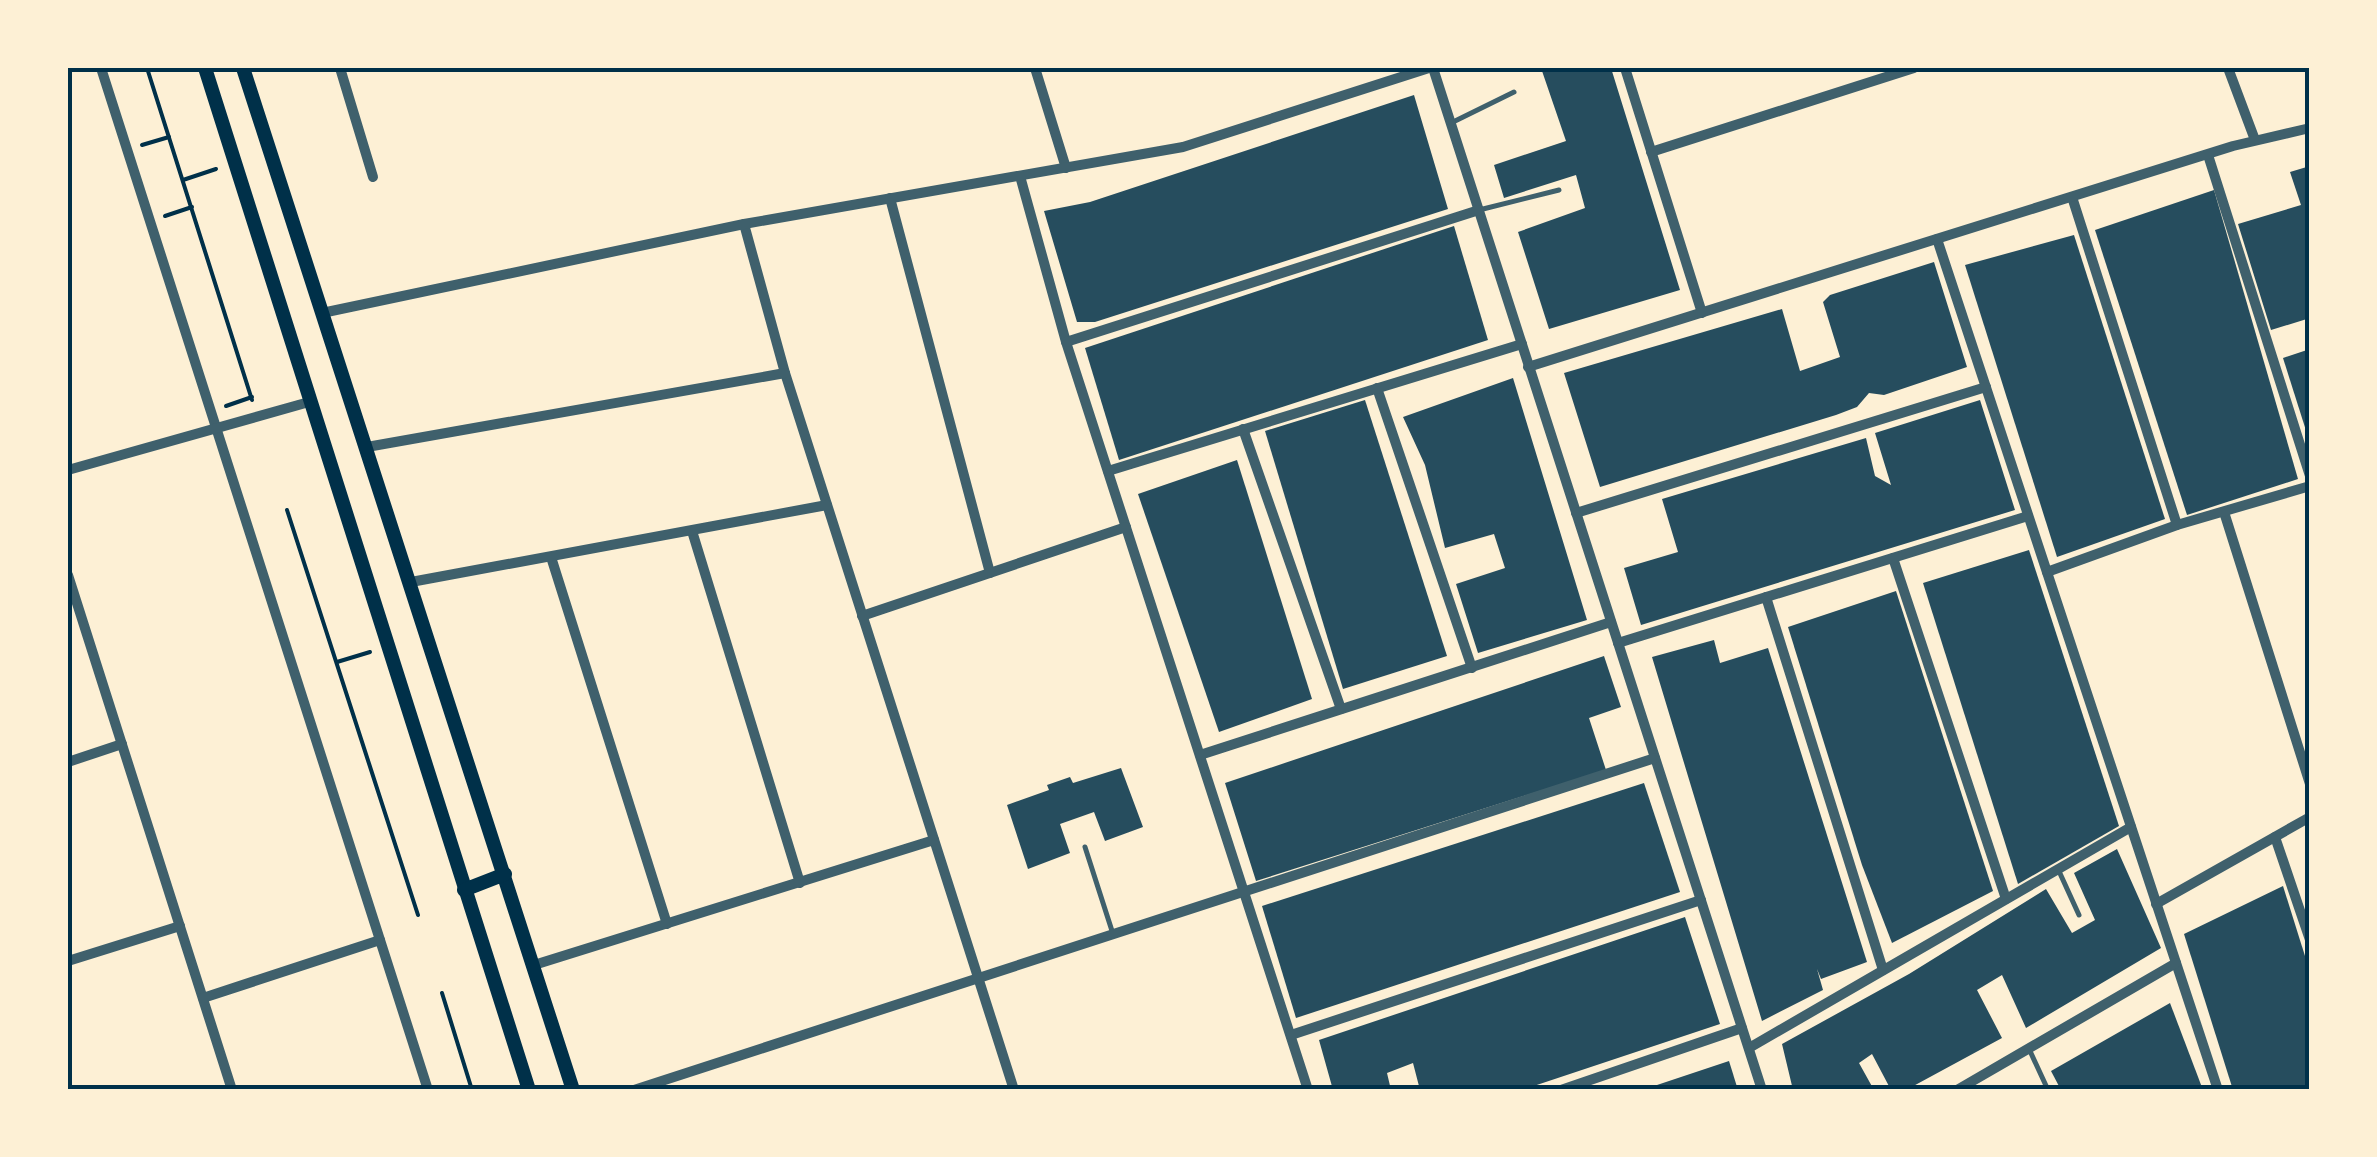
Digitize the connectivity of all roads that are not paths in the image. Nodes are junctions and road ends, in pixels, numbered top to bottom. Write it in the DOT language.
graph roads {
  1 [pos="101,68"];
  2 [pos="205,68"];
  3 [pos="243,68"];
  4 [pos="340,68"];
  5 [pos="1035,68"];
  6 [pos="1431,68"];
  7 [pos="1625,68"];
  8 [pos="1914,68"];
  9 [pos="2228,68"];
  10 [pos="1514,92"];
  11 [pos="1453,122"];
  12 [pos="2310,128"];
  13 [pos="2255,140"];
  14 [pos="1652,152"];
  15 [pos="2208,155"];
  16 [pos="1066,168"];
  17 [pos="1020,176"];
  18 [pos="372,177"];
  19 [pos="1558,190"];
  20 [pos="890,198"];
  21 [pos="2072,198"];
  22 [pos="1478,210"];
  23 [pos="744,224"];
  24 [pos="1937,240"];
  25 [pos="322,313"];
  26 [pos="1702,313"];
  27 [pos="1066,342"];
  28 [pos="1522,344"];
  29 [pos="1528,367"];
  30 [pos="785,373"];
  31 [pos="1986,387"];
  32 [pos="1378,388"];
  33 [pos="308,402"];
  34 [pos="216,428"];
  35 [pos="1243,430"];
  36 [pos="367,446"];
  37 [pos="68,470"];
  38 [pos="1108,471"];
  39 [pos="2310,476"];
  40 [pos="2310,486"];
  41 [pos="827,506"];
  42 [pos="2224,512"];
  43 [pos="1576,513"];
  44 [pos="2028,516"];
  45 [pos="2177,525"];
  46 [pos="1126,527"];
  47 [pos="692,530"];
  48 [pos="551,557"];
  49 [pos="1893,558"];
  50 [pos="2047,572"];
  51 [pos="990,573"];
  52 [pos="68,575"];
  53 [pos="411,582"];
  54 [pos="1766,597"];
  55 [pos="862,616"];
  56 [pos="1611,622"];
  57 [pos="1618,643"];
  58 [pos="1472,668"];
  59 [pos="1340,709"];
  60 [pos="122,744"];
  61 [pos="1200,754"];
  62 [pos="1655,758"];
  63 [pos="68,762"];
  64 [pos="2310,784"];
  65 [pos="2310,818"];
  66 [pos="2131,828"];
  67 [pos="2275,837"];
  68 [pos="934,840"];
  69 [pos="1085,847"];
  70 [pos="2058,870"];
  71 [pos="505,874"];
  72 [pos="800,882"];
  73 [pos="464,890"];
  74 [pos="1244,892"];
  75 [pos="1701,900"];
  76 [pos="2006,900"];
  77 [pos="2156,904"];
  78 [pos="2079,916"];
  79 [pos="667,924"];
  80 [pos="180,926"];
  81 [pos="1113,934"];
  82 [pos="380,940"];
  83 [pos="2310,940"];
  84 [pos="68,961"];
  85 [pos="2176,964"];
  86 [pos="534,966"];
  87 [pos="1883,970"];
  88 [pos="978,978"];
  89 [pos="203,998"];
  90 [pos="1742,1028"];
  91 [pos="1290,1035"];
  92 [pos="1749,1048"];
  93 [pos="2029,1048"];
  94 [pos="1601,1076"];
  95 [pos="232,1090"];
  96 [pos="428,1090"];
  97 [pos="529,1090"];
  98 [pos="573,1090"];
  99 [pos="634,1090"];
  100 [pos="1014,1090"];
  101 [pos="1308,1090"];
  102 [pos="1561,1090"];
  103 [pos="1606,1090"];
  104 [pos="1762,1090"];
  105 [pos="1957,1090"];
  106 [pos="2048,1090"];
  107 [pos="2218,1090"];
  1 -- 34 [label="street"];
  2 -- 33 [label="main road"];
  3 -- 25 [label="main road"];
  4 -- 18 [label="street"];
  5 -- 16 [label="street"];
  6 -- 11 [label="street"];
  6 -- 16 [label="street"];
  7 -- 14 [label="street"];
  8 -- 14 [label="street"];
  9 -- 13 [label="street"];
  10 -- 11 [label="lane"];
  11 -- 22 [label="street"];
  12 -- 13 [label="street"];
  13 -- 15 [label="street"];
  14 -- 26 [label="street"];
  15 -- 21 [label="street"];
  15 -- 39 [label="street"];
  16 -- 17 [label="street"];
  17 -- 20 [label="street"];
  17 -- 27 [label="street"];
  19 -- 22 [label="lane"];
  20 -- 23 [label="street"];
  20 -- 51 [label="street"];
  21 -- 24 [label="street"];
  21 -- 45 [label="street"];
  22 -- 27 [label="street"];
  22 -- 28 [label="street"];
  23 -- 25 [label="street"];
  23 -- 30 [label="street"];
  24 -- 26 [label="street"];
  24 -- 31 [label="street"];
  25 -- 36 [label="main road"];
  26 -- 29 [label="street"];
  27 -- 38 [label="street"];
  28 -- 29 [label="street"];
  28 -- 32 [label="street"];
  29 -- 43 [label="street"];
  30 -- 36 [label="street"];
  30 -- 41 [label="street"];
  31 -- 43 [label="street"];
  31 -- 44 [label="street"];
  32 -- 35 [label="street"];
  32 -- 58 [label="street"];
  33 -- 34 [label="street"];
  33 -- 73 [label="main road"];
  34 -- 37 [label="street"];
  34 -- 82 [label="street"];
  35 -- 38 [label="street"];
  35 -- 59 [label="street"];
  36 -- 53 [label="main road"];
  38 -- 46 [label="street"];
  40 -- 42 [label="street"];
  41 -- 47 [label="street"];
  41 -- 55 [label="street"];
  42 -- 45 [label="street"];
  42 -- 64 [label="street"];
  43 -- 56 [label="street"];
  44 -- 49 [label="street"];
  44 -- 50 [label="street"];
  45 -- 50 [label="street"];
  46 -- 51 [label="street"];
  46 -- 61 [label="street"];
  47 -- 48 [label="street"];
  47 -- 72 [label="street"];
  48 -- 53 [label="street"];
  48 -- 79 [label="street"];
  49 -- 54 [label="street"];
  49 -- 76 [label="street"];
  50 -- 66 [label="street"];
  51 -- 55 [label="street"];
  52 -- 60 [label="street"];
  53 -- 71 [label="main road"];
  54 -- 57 [label="street"];
  54 -- 87 [label="street"];
  55 -- 68 [label="street"];
  56 -- 57 [label="street"];
  56 -- 58 [label="street"];
  57 -- 62 [label="street"];
  58 -- 59 [label="street"];
  59 -- 61 [label="street"];
  60 -- 63 [label="street"];
  60 -- 80 [label="street"];
  61 -- 74 [label="street"];
  62 -- 74 [label="street"];
  62 -- 75 [label="street"];
  65 -- 67 [label="street"];
  66 -- 70 [label="street"];
  66 -- 77 [label="street"];
  67 -- 77 [label="street"];
  67 -- 83 [label="street"];
  68 -- 72 [label="street"];
  68 -- 88 [label="street"];
  69 -- 81 [label="lane"];
  70 -- 76 [label="street"];
  70 -- 78 [label="lane"];
  71 -- 73 [label="main road"];
  71 -- 86 [label="main road"];
  72 -- 79 [label="street"];
  73 -- 97 [label="main road"];
  74 -- 81 [label="street"];
  74 -- 91 [label="street"];
  75 -- 90 [label="street"];
  75 -- 91 [label="street"];
  76 -- 87 [label="street"];
  77 -- 85 [label="street"];
  79 -- 86 [label="street"];
  80 -- 84 [label="street"];
  80 -- 89 [label="street"];
  81 -- 88 [label="street"];
  82 -- 89 [label="street"];
  82 -- 96 [label="street"];
  85 -- 93 [label="street"];
  85 -- 107 [label="street"];
  86 -- 98 [label="main road"];
  87 -- 92 [label="street"];
  88 -- 99 [label="street"];
  88 -- 100 [label="street"];
  89 -- 95 [label="street"];
  90 -- 92 [label="street"];
  90 -- 94 [label="street"];
  91 -- 101 [label="street"];
  92 -- 104 [label="street"];
  93 -- 105 [label="street"];
  93 -- 106 [label="lane"];
  94 -- 102 [label="street"];
  94 -- 103 [label="street"];
}
